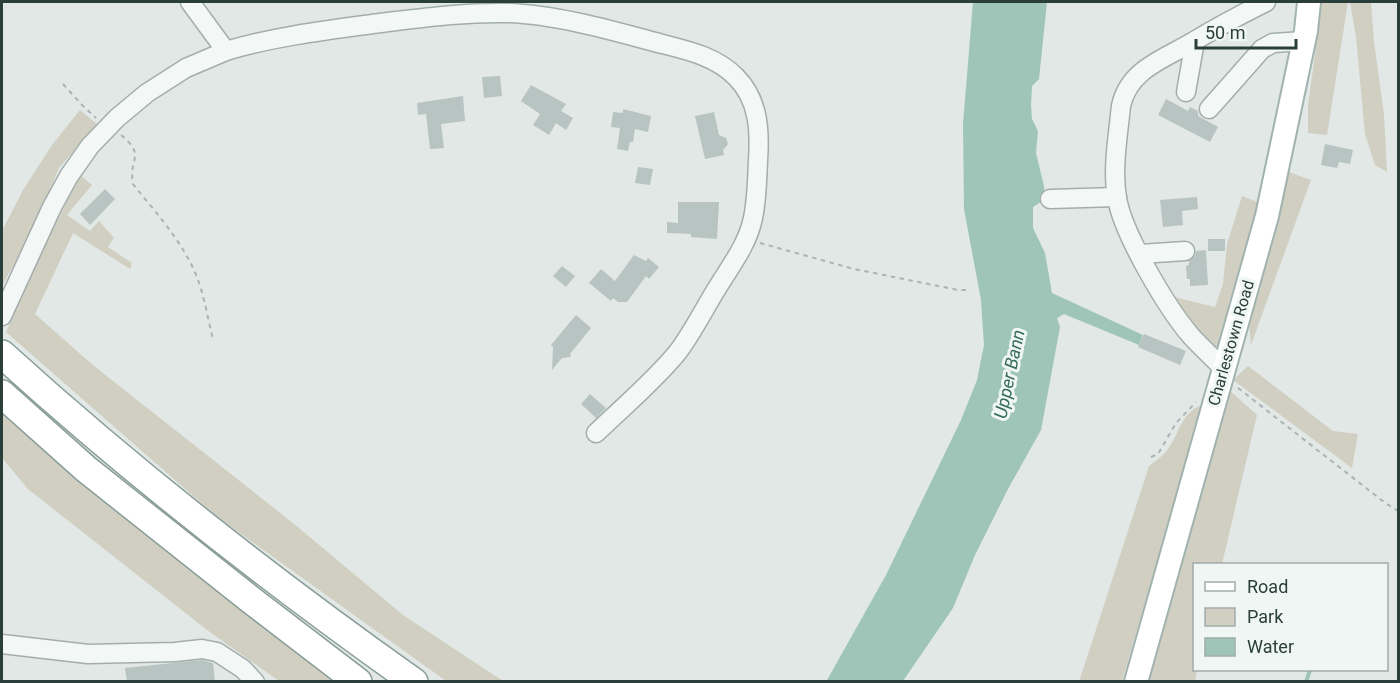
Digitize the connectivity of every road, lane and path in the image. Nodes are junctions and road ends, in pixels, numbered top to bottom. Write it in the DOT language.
graph roads {
  1 [pos="190,2"];
  2 [pos="1266,2"];
  3 [pos="1309,2"];
  4 [pos="1196,40"];
  5 [pos="1304,41"];
  6 [pos="226,51"];
  7 [pos="63,84"];
  8 [pos="1186,92"];
  9 [pos="1209,108"];
  10 [pos="108,127"];
  11 [pos="1117,197"];
  12 [pos="1050,198"];
  13 [pos="746,239"];
  14 [pos="1185,251"];
  15 [pos="1140,254"];
  16 [pos="967,290"];
  17 [pos="3,312"];
  18 [pos="213,339"];
  19 [pos="2,354"];
  20 [pos="1221,378"];
  21 [pos="2,394"];
  22 [pos="596,433"];
  23 [pos="1151,457"];
  24 [pos="1398,511"];
  25 [pos="2,644"];
  26 [pos="255,681"];
  27 [pos="358,681"];
  28 [pos="414,681"];
  29 [pos="1136,681"];
  1 -- 6 [label="street"];
  2 -- 4 [label="street"];
  3 -- 5 [label="main road, Charlestown Road"];
  4 -- 8 [label="street"];
  4 -- 11 [label="street"];
  5 -- 9 [label="street"];
  5 -- 20 [label="main road, Charlestown Road"];
  6 -- 10 [label="street"];
  6 -- 13 [label="street"];
  7 -- 10 [label="path"];
  10 -- 17 [label="street"];
  10 -- 18 [label="path"];
  11 -- 12 [label="street"];
  11 -- 15 [label="street"];
  13 -- 16 [label="path"];
  13 -- 22 [label="street"];
  14 -- 15 [label="street"];
  15 -- 20 [label="street"];
  19 -- 28 [label="highway"];
  20 -- 23 [label="path"];
  20 -- 24 [label="path"];
  20 -- 29 [label="main road, Charlestown Road"];
  21 -- 27 [label="highway"];
  25 -- 26 [label="street"];
}
